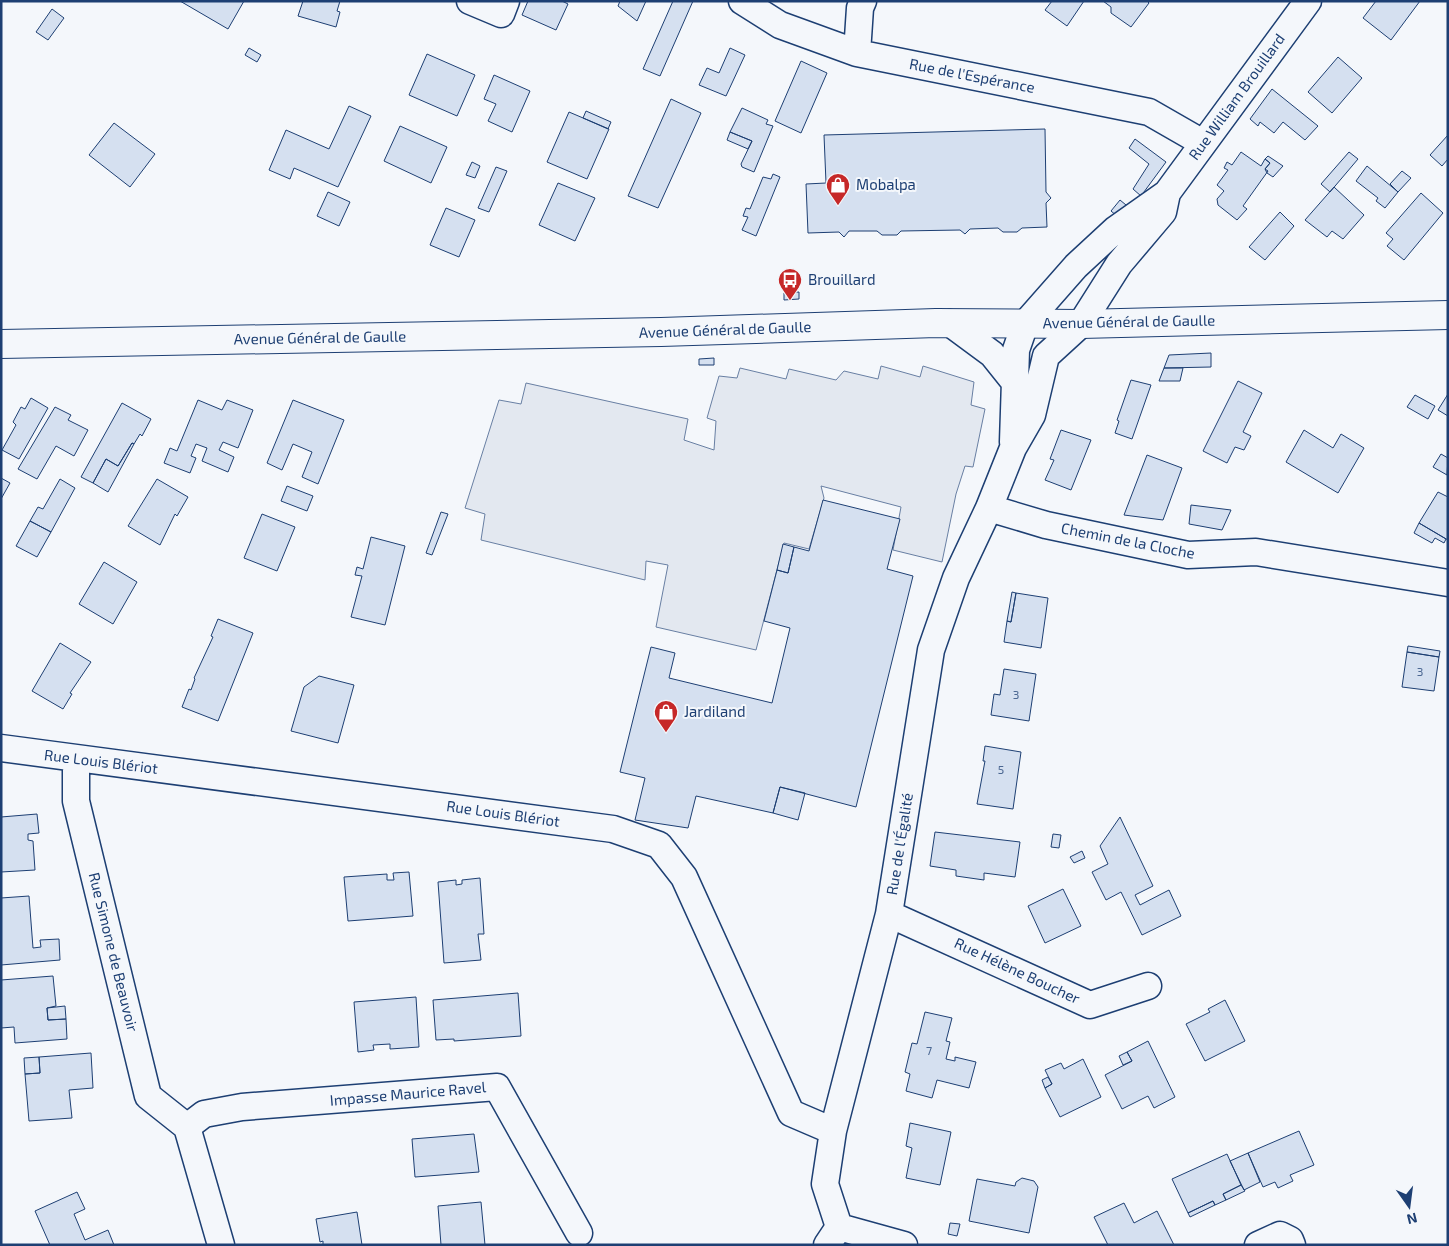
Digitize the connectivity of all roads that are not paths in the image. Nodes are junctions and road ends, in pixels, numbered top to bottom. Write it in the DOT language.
graph roads {
  1 [pos="470,1"];
  2 [pos="506,1"];
  3 [pos="742,1"];
  4 [pos="863,1"];
  5 [pos="1308,1"];
  6 [pos="857,53"];
  7 [pos="1203,143"];
  8 [pos="1167,193"];
  9 [pos="1448,315"];
  10 [pos="950,323"];
  11 [pos="1025,324"];
  12 [pos="1081,324"];
  13 [pos="1,344"];
  14 [pos="1016,384"];
  15 [pos="1013,448"];
  16 [pos="989,508"];
  17 [pos="1448,583"];
  18 [pos="1,748"];
  19 [pos="76,759"];
  20 [pos="889,914"];
  21 [pos="1148,986"];
  22 [pos="187,1127"];
  23 [pos="834,1131"];
  24 [pos="579,1233"];
  25 [pos="833,1236"];
  26 [pos="221,1245"];
  27 [pos="904,1245"];
  28 [pos="1258,1245"];
  29 [pos="1292,1245"];
  1 -- 2 [label="street"];
  3 -- 6 [label="street, Rue de l'Espérance"];
  4 -- 6 [label="street"];
  5 -- 7 [label="street, Rue William Brouillard"];
  6 -- 7 [label="street, Rue de l'Espérance"];
  7 -- 8 [label="street, Rue William Brouillard"];
  8 -- 11 [label="street, Rue William Brouillard"];
  8 -- 12 [label="street, Rue William Brouillard"];
  9 -- 12 [label="main road, Avenue Général de Gaulle"];
  10 -- 11 [label="main road, Avenue Général de Gaulle"];
  10 -- 13 [label="main road, Avenue Général de Gaulle"];
  10 -- 14 [label="street"];
  11 -- 12 [label="main road, Avenue Général de Gaulle"];
  11 -- 14 [label="street, Rue de l'Égalité"];
  12 -- 15 [label="street, Rue de l'Égalité"];
  14 -- 15 [label="street, Rue de l'Égalité"];
  15 -- 16 [label="street, Rue de l'Égalité"];
  16 -- 17 [label="street, Chemin de la Cloche"];
  16 -- 20 [label="street, Rue de l'Égalité"];
  18 -- 19 [label="street, Rue Louis Blériot"];
  19 -- 22 [label="street, Rue Simone de Beauvoir"];
  19 -- 23 [label="street, Rue Louis Blériot"];
  20 -- 21 [label="street, Rue Hélène Boucher"];
  20 -- 23 [label="street, Rue de l'Égalité"];
  22 -- 24 [label="street, Impasse Maurice Ravel"];
  22 -- 26 [label="street"];
  23 -- 25 [label="street, Rue de l'Égalité"];
  25 -- 27 [label="street"];
  28 -- 29 [label="street"];
}
